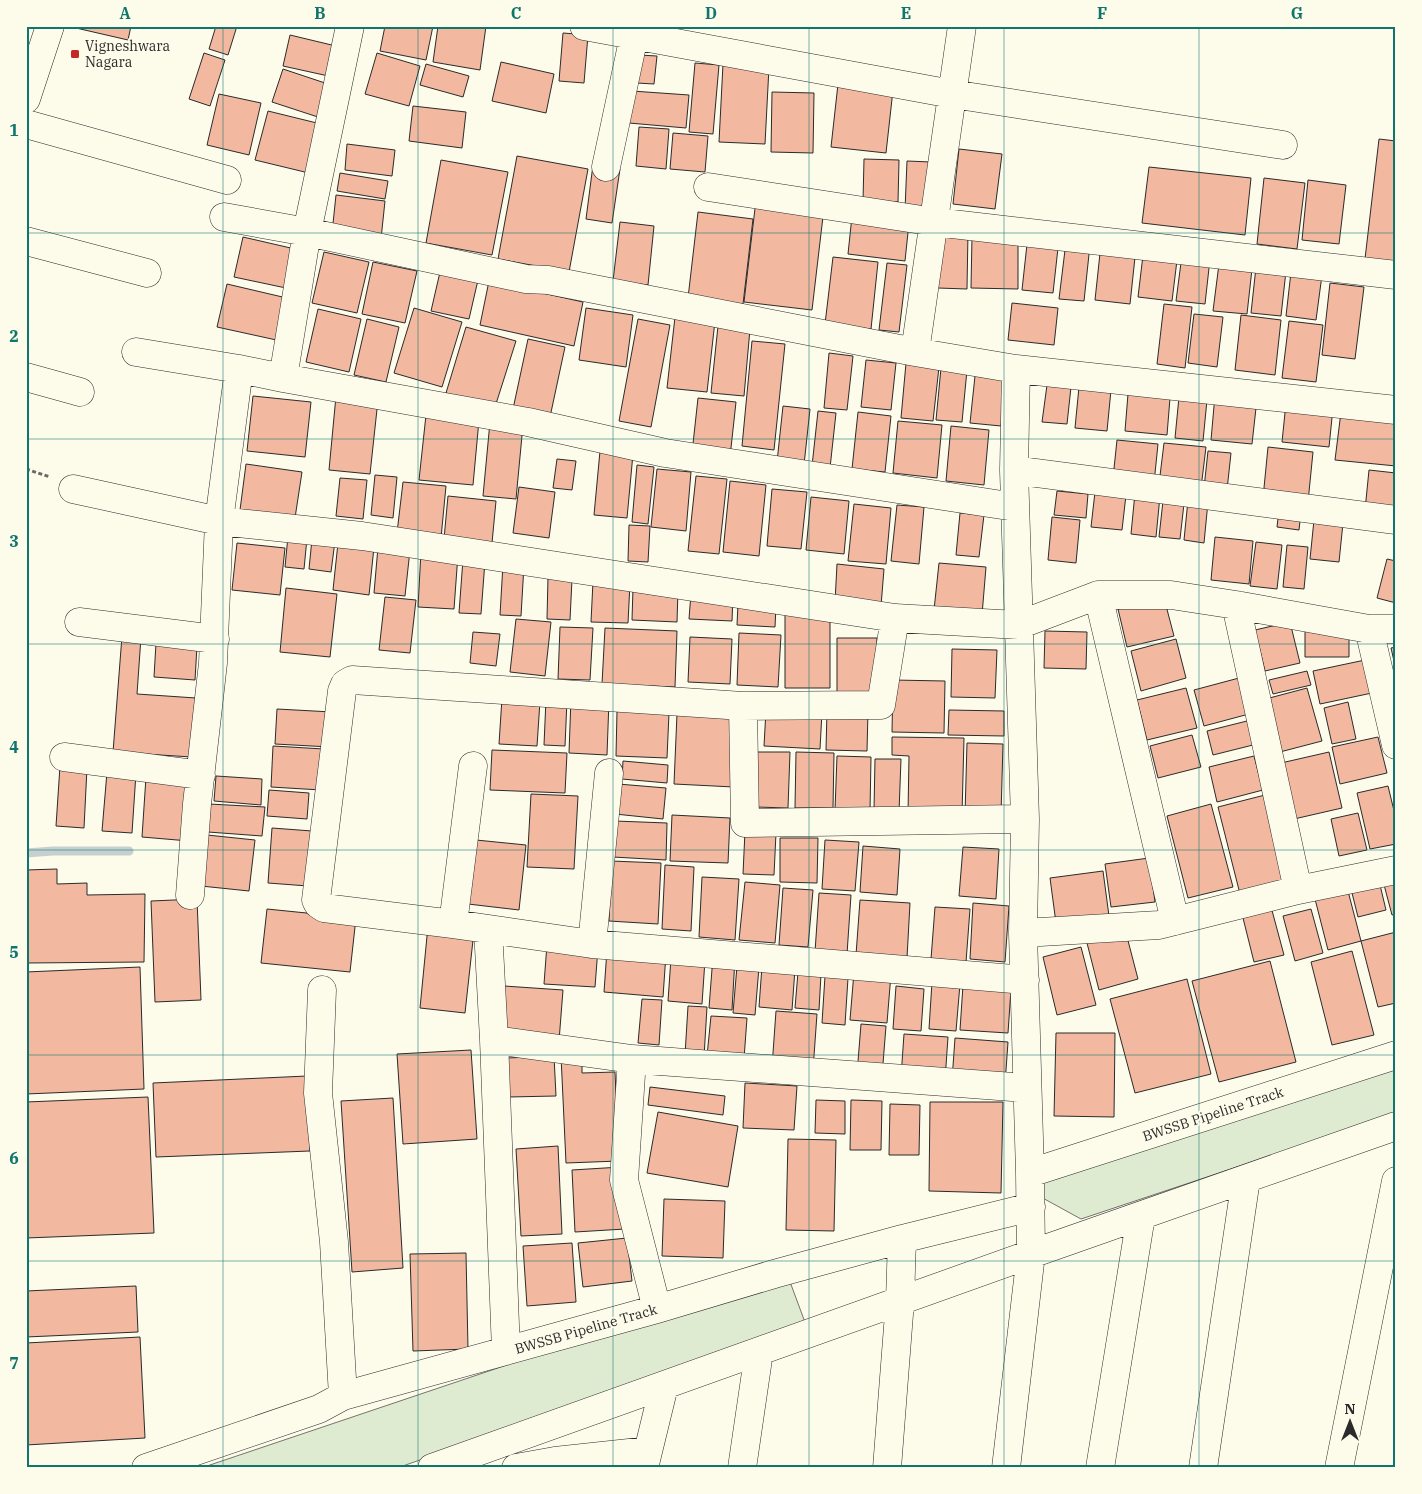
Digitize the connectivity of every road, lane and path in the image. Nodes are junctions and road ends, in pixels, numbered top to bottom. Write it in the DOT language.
graph roads {
  1 [pos="50,26"];
  2 [pos="350,26"];
  3 [pos="584,26"];
  4 [pos="962,26"];
  5 [pos="634,36"];
  6 [pos="952,94"];
  7 [pos="26,99"];
  8 [pos="26,124"];
  9 [pos="1283,145"];
  10 [pos="606,167"];
  11 [pos="227,180"];
  12 [pos="708,187"];
  13 [pos="224,217"];
  14 [pos="934,222"];
  15 [pos="307,232"];
  16 [pos="26,240"];
  17 [pos="147,274"];
  18 [pos="1396,275"];
  19 [pos="136,352"];
  20 [pos="915,352"];
  21 [pos="1016,368"];
  22 [pos="240,369"];
  23 [pos="26,377"];
  24 [pos="283,378"];
  25 [pos="80,392"];
  26 [pos="1396,410"];
  27 [pos="1014,470"];
  28 [pos="73,489"];
  29 [pos="1016,507"];
  30 [pos="1396,520"];
  31 [pos="219,521"];
  32 [pos="1098,595"];
  33 [pos="1236,605"];
  34 [pos="895,618"];
  35 [pos="79,622"];
  36 [pos="1019,625"];
  37 [pos="1369,629"];
  38 [pos="1396,629"];
  39 [pos="215,639"];
  40 [pos="743,706"];
  41 [pos="1396,745"];
  42 [pos="64,757"];
  43 [pos="474,766"];
  44 [pos="609,773"];
  45 [pos="201,775"];
  46 [pos="1025,819"];
  47 [pos="1396,870"];
  48 [pos="1298,890"];
  49 [pos="190,895"];
  50 [pos="1175,921"];
  51 [pos="453,924"];
  52 [pos="488,929"];
  53 [pos="1023,933"];
  54 [pos="592,944"];
  55 [pos="1025,980"];
  56 [pos="322,990"];
  57 [pos="494,1040"];
  58 [pos="1396,1055"];
  59 [pos="632,1059"];
  60 [pos="1027,1088"];
  61 [pos="1396,1126"];
  62 [pos="1030,1173"];
  63 [pos="1246,1179"];
  64 [pos="1396,1181"];
  65 [pos="1030,1207"];
  66 [pos="1141,1216"];
  67 [pos="902,1238"];
  68 [pos="1030,1254"];
  69 [pos="900,1302"];
  70 [pos="657,1309"];
  71 [pos="506,1351"];
  72 [pos="759,1352"];
  73 [pos="664,1386"];
  74 [pos="343,1396"];
  75 [pos="646,1460"];
  76 [pos="146,1468"];
  77 [pos="432,1468"];
  78 [pos="516,1468"];
  79 [pos="742,1468"];
  80 [pos="887,1468"];
  81 [pos="1006,1468"];
  82 [pos="1100,1468"];
  83 [pos="1203,1468"];
  84 [pos="1338,1468"];
  1 -- 7 [label="street"];
  2 -- 15 [label="street"];
  3 -- 5 [label="street"];
  4 -- 6 [label="street"];
  5 -- 6 [label="street"];
  5 -- 10 [label="street"];
  6 -- 9 [label="street"];
  6 -- 14 [label="street"];
  8 -- 11 [label="street"];
  12 -- 14 [label="street"];
  13 -- 15 [label="street"];
  14 -- 18 [label="street"];
  14 -- 20 [label="street"];
  15 -- 20 [label="street"];
  15 -- 24 [label="street"];
  16 -- 17 [label="street"];
  19 -- 22 [label="street"];
  20 -- 21 [label="street"];
  21 -- 26 [label="street"];
  21 -- 27 [label="street"];
  22 -- 24 [label="street"];
  22 -- 31 [label="street"];
  23 -- 25 [label="street"];
  24 -- 29 [label="street"];
  27 -- 29 [label="street"];
  27 -- 30 [label="street"];
  28 -- 31 [label="street"];
  29 -- 36 [label="street"];
  31 -- 34 [label="street"];
  31 -- 39 [label="street"];
  32 -- 33 [label="street"];
  32 -- 36 [label="street"];
  32 -- 50 [label="street"];
  33 -- 37 [label="street"];
  33 -- 48 [label="street"];
  34 -- 36 [label="street"];
  34 -- 40 [label="street"];
  35 -- 39 [label="street"];
  36 -- 46 [label="street"];
  37 -- 38 [label="street"];
  37 -- 41 [label="street"];
  39 -- 45 [label="street"];
  40 -- 46 [label="street"];
  40 -- 51 [label="street"];
  42 -- 45 [label="street"];
  43 -- 51 [label="street"];
  44 -- 54 [label="street"];
  45 -- 49 [label="street"];
  46 -- 53 [label="street"];
  47 -- 48 [label="street"];
  48 -- 50 [label="street"];
  50 -- 53 [label="street"];
  51 -- 52 [label="street"];
  52 -- 54 [label="street"];
  52 -- 57 [label="street"];
  53 -- 55 [label="street"];
  54 -- 55 [label="street"];
  55 -- 60 [label="street"];
  56 -- 74 [label="street"];
  57 -- 59 [label="street"];
  57 -- 71 [label="street"];
  58 -- 62 [label="street, BWSSB Pipeline Track"];
  59 -- 60 [label="street"];
  59 -- 70 [label="street"];
  60 -- 62 [label="street"];
  61 -- 63 [label="street"];
  62 -- 65 [label="street"];
  63 -- 66 [label="street"];
  63 -- 83 [label="street"];
  64 -- 84 [label="street"];
  65 -- 67 [label="street, BWSSB Pipeline Track"];
  65 -- 68 [label="street"];
  66 -- 68 [label="street"];
  66 -- 82 [label="street"];
  67 -- 69 [label="street"];
  67 -- 70 [label="street, BWSSB Pipeline Track"];
  68 -- 69 [label="street"];
  68 -- 81 [label="street"];
  69 -- 72 [label="street"];
  69 -- 80 [label="street"];
  70 -- 71 [label="street, BWSSB Pipeline Track"];
  71 -- 74 [label="street, BWSSB Pipeline Track"];
  72 -- 73 [label="street"];
  72 -- 79 [label="street"];
  73 -- 75 [label="street"];
  73 -- 77 [label="street"];
  74 -- 76 [label="street, BWSSB Pipeline Track"];
  75 -- 78 [label="street"];
}
